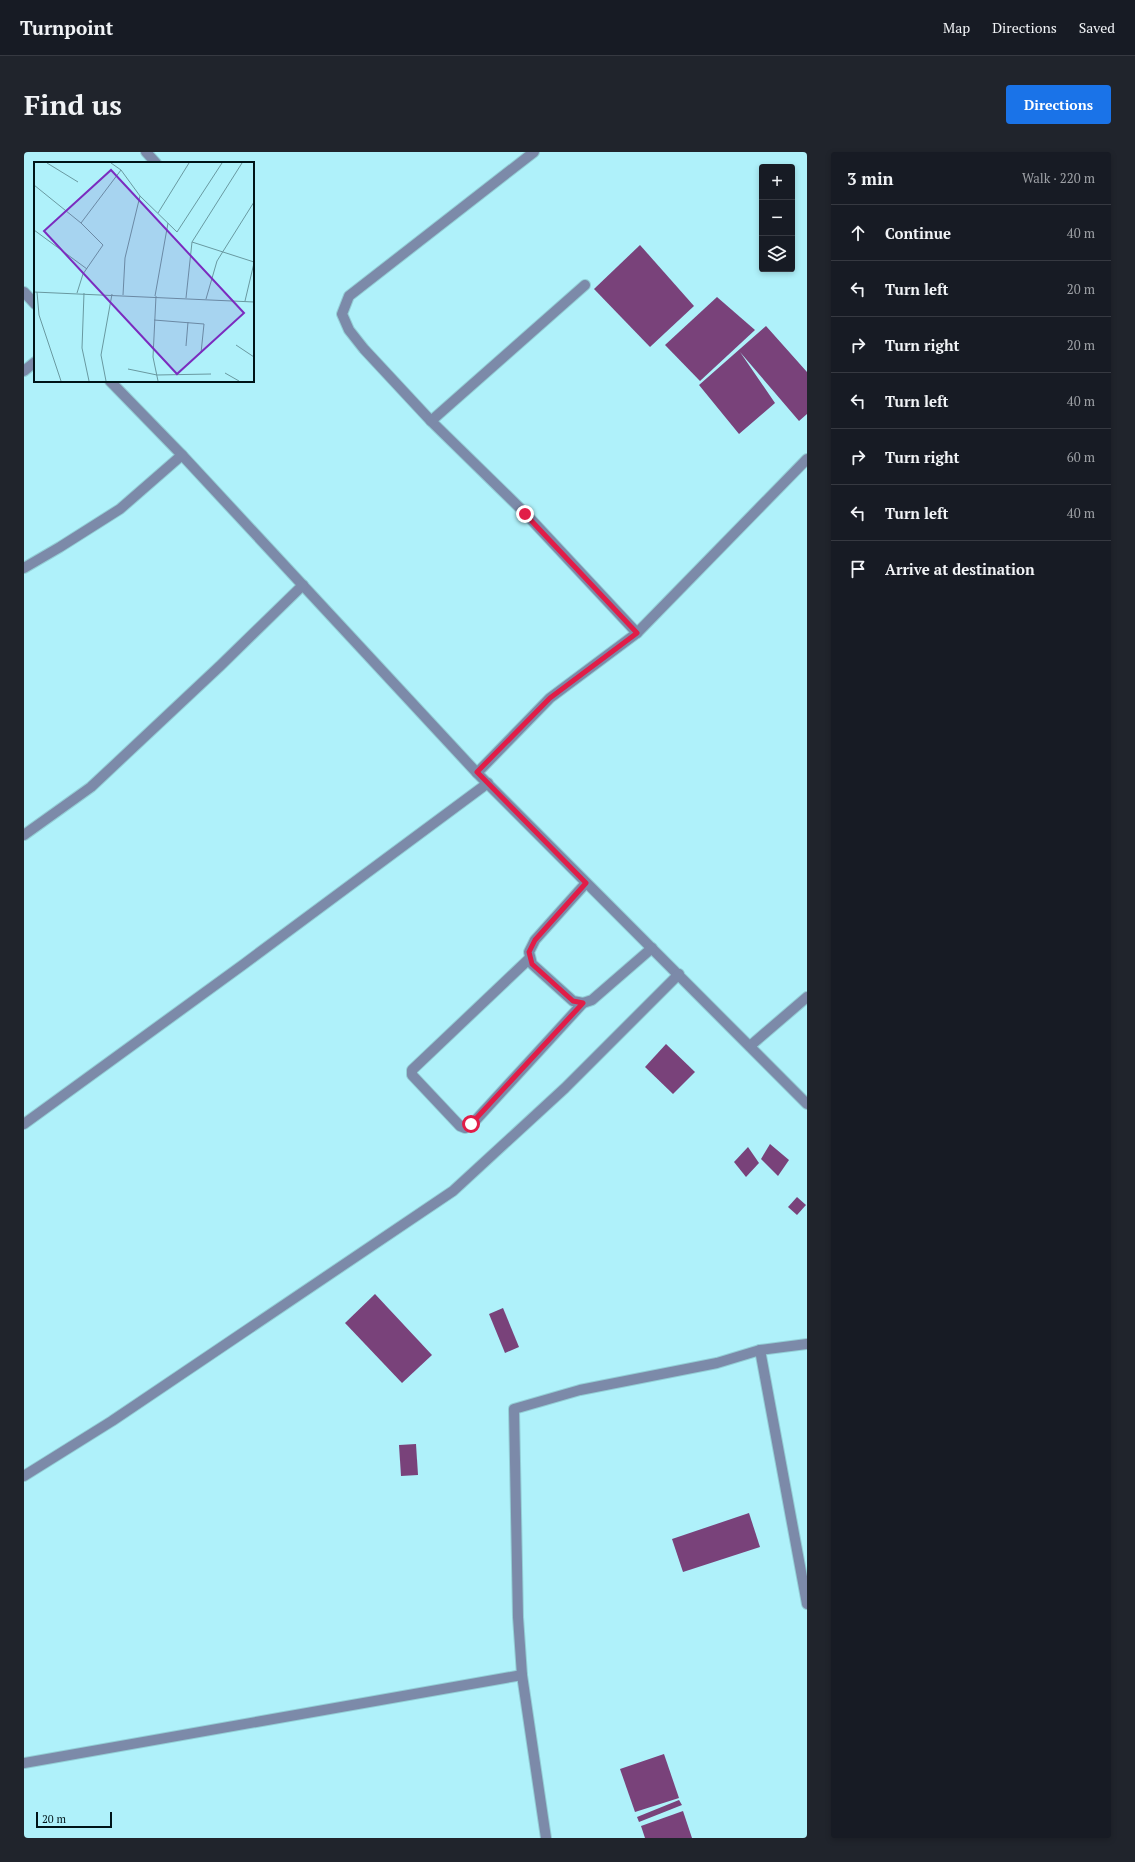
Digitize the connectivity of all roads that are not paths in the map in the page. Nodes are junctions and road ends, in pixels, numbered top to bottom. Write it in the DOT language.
graph roads {
  1 [pos="146,152"];
  2 [pos="534,152"];
  3 [pos="155,162"];
  4 [pos="585,285"];
  5 [pos="24,292"];
  6 [pos="34,303"];
  7 [pos="34,363"];
  8 [pos="24,371"];
  9 [pos="111,382"];
  10 [pos="431,421"];
  11 [pos="182,455"];
  12 [pos="807,459"];
  13 [pos="24,568"];
  14 [pos="303,585"];
  15 [pos="637,633"];
  16 [pos="477,772"];
  17 [pos="488,783"];
  18 [pos="24,835"];
  19 [pos="586,883"];
  20 [pos="652,948"];
  21 [pos="530,958"];
  22 [pos="679,974"];
  23 [pos="807,997"];
  24 [pos="583,1003"];
  25 [pos="750,1046"];
  26 [pos="807,1104"];
  27 [pos="24,1124"];
  28 [pos="807,1344"];
  29 [pos="760,1350"];
  30 [pos="24,1476"];
  31 [pos="807,1604"];
  32 [pos="522,1675"];
  33 [pos="24,1763"];
  34 [pos="546,1838"];
  1 -- 3 [label="street"];
  2 -- 10 [label="street"];
  4 -- 10 [label="street"];
  5 -- 6 [label="street"];
  7 -- 8 [label="street"];
  9 -- 11 [label="street"];
  10 -- 15 [label="street"];
  11 -- 13 [label="street"];
  11 -- 14 [label="street"];
  12 -- 15 [label="street"];
  14 -- 16 [label="street"];
  14 -- 18 [label="street"];
  15 -- 16 [label="street"];
  16 -- 17 [label="street"];
  17 -- 19 [label="street"];
  17 -- 27 [label="street"];
  19 -- 20 [label="street"];
  19 -- 21 [label="street"];
  20 -- 22 [label="street"];
  20 -- 24 [label="street"];
  21 -- 24 [label="street"];
  21 -- 24 [label="street"];
  22 -- 25 [label="street"];
  22 -- 30 [label="street"];
  23 -- 25 [label="street"];
  25 -- 26 [label="street"];
  28 -- 29 [label="street"];
  29 -- 31 [label="street"];
  29 -- 32 [label="street"];
  32 -- 33 [label="street"];
  32 -- 34 [label="street"];
}
